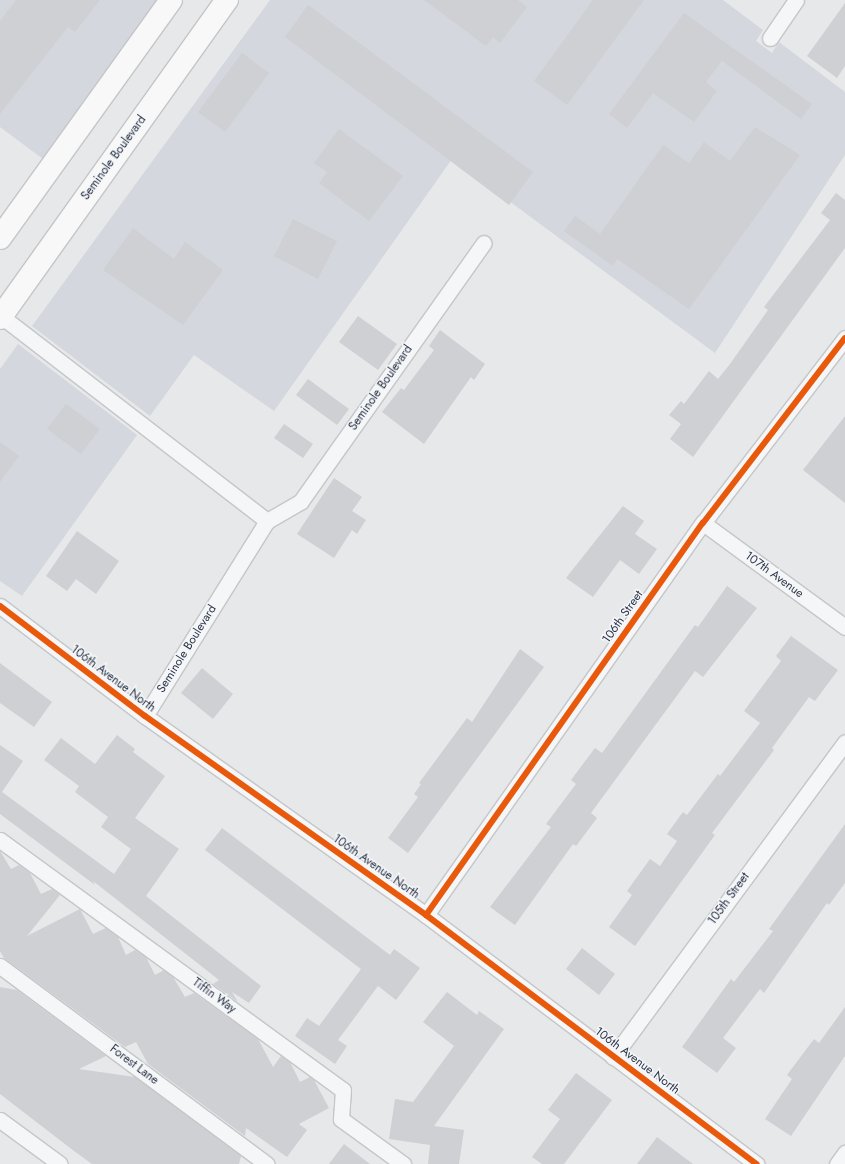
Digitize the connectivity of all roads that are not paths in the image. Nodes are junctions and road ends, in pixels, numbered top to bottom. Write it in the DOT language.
graph roads {
  1 [pos="172,0"];
  2 [pos="227,0"];
  3 [pos="796,0"];
  4 [pos="770,38"];
  5 [pos="0,238"];
  6 [pos="484,243"];
  7 [pos="1,317"];
  8 [pos="845,338"];
  9 [pos="267,521"];
  10 [pos="703,523"];
  11 [pos="0,606"];
  12 [pos="845,627"];
  13 [pos="145,716"];
  14 [pos="845,742"];
  15 [pos="0,840"];
  16 [pos="426,915"];
  17 [pos="0,966"];
  18 [pos="614,1057"];
  19 [pos="0,1120"];
  20 [pos="845,1153"];
  21 [pos="60,1164"];
  22 [pos="267,1164"];
  23 [pos="403,1164"];
  24 [pos="757,1164"];
  25 [pos="837,1164"];
  1 -- 5 [label="main road"];
  2 -- 7 [label="main road, Seminole Boulevard"];
  3 -- 4 [label="street"];
  6 -- 9 [label="street, Seminole Boulevard"];
  7 -- 9 [label="street, Seminole Boulevard"];
  8 -- 10 [label="street, 106th Street"];
  9 -- 13 [label="street, Seminole Boulevard"];
  10 -- 12 [label="street, 107th Avenue"];
  10 -- 16 [label="street, 106th Street"];
  11 -- 13 [label="street, 106th Avenue North"];
  13 -- 16 [label="street, 106th Avenue North"];
  14 -- 18 [label="street, 105th Street"];
  15 -- 23 [label="street, Tiffin Way"];
  16 -- 18 [label="street, 106th Avenue North"];
  17 -- 22 [label="street, Forest Lane"];
  18 -- 24 [label="street, 106th Avenue North"];
  19 -- 21 [label="street"];
  20 -- 25 [label="street"];
}
